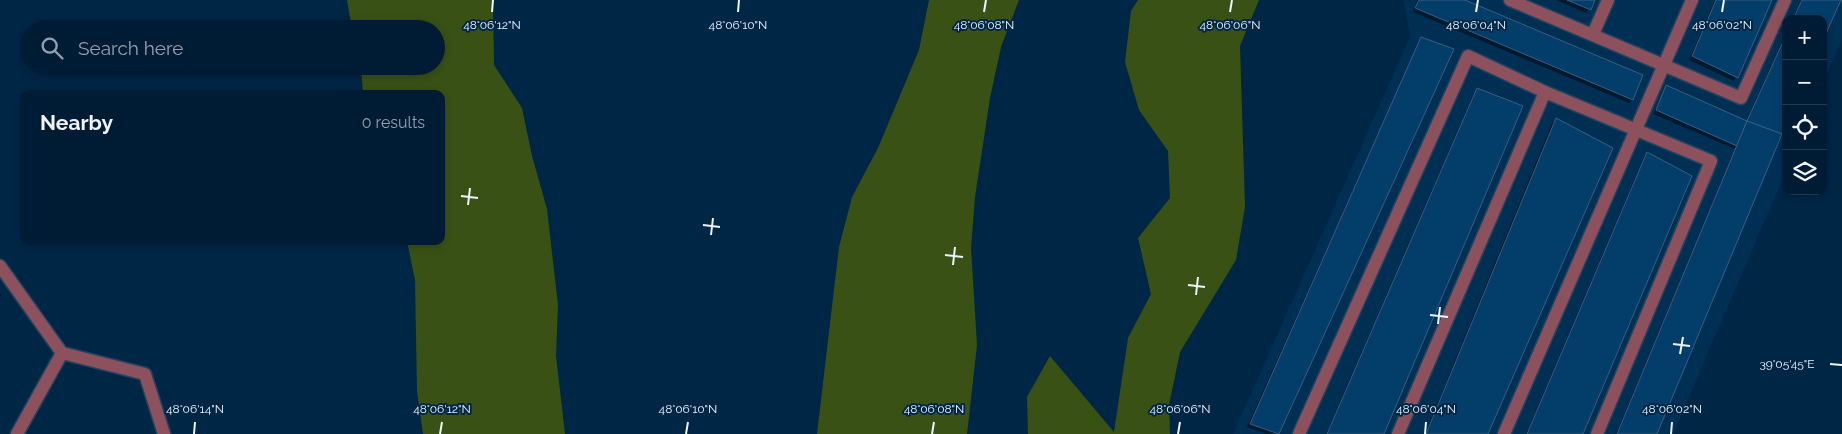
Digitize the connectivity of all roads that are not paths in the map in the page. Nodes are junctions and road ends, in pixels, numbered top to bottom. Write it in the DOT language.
graph roads {
  1 [pos="1513,0"];
  2 [pos="1608,0"];
  3 [pos="1692,0"];
  4 [pos="1785,0"];
  5 [pos="1593,34"];
  6 [pos="1663,65"];
  7 [pos="1545,92"];
  8 [pos="1636,129"];
  9 [pos="0,266"];
  10 [pos="62,353"];
  11 [pos="18,434"];
  12 [pos="164,434"];
  13 [pos="1299,434"];
  14 [pos="1398,434"];
  15 [pos="1504,434"];
  16 [pos="1597,434"];
  1 -- 5 [label="street"];
  2 -- 5 [label="street"];
  3 -- 6 [label="street"];
  4 -- 6 [label="street"];
  5 -- 6 [label="street"];
  6 -- 8 [label="street"];
  7 -- 8 [label="street"];
  7 -- 13 [label="street"];
  7 -- 14 [label="street"];
  8 -- 15 [label="street"];
  8 -- 16 [label="street"];
  9 -- 10 [label="street"];
  10 -- 11 [label="street"];
  10 -- 12 [label="street"];
}
